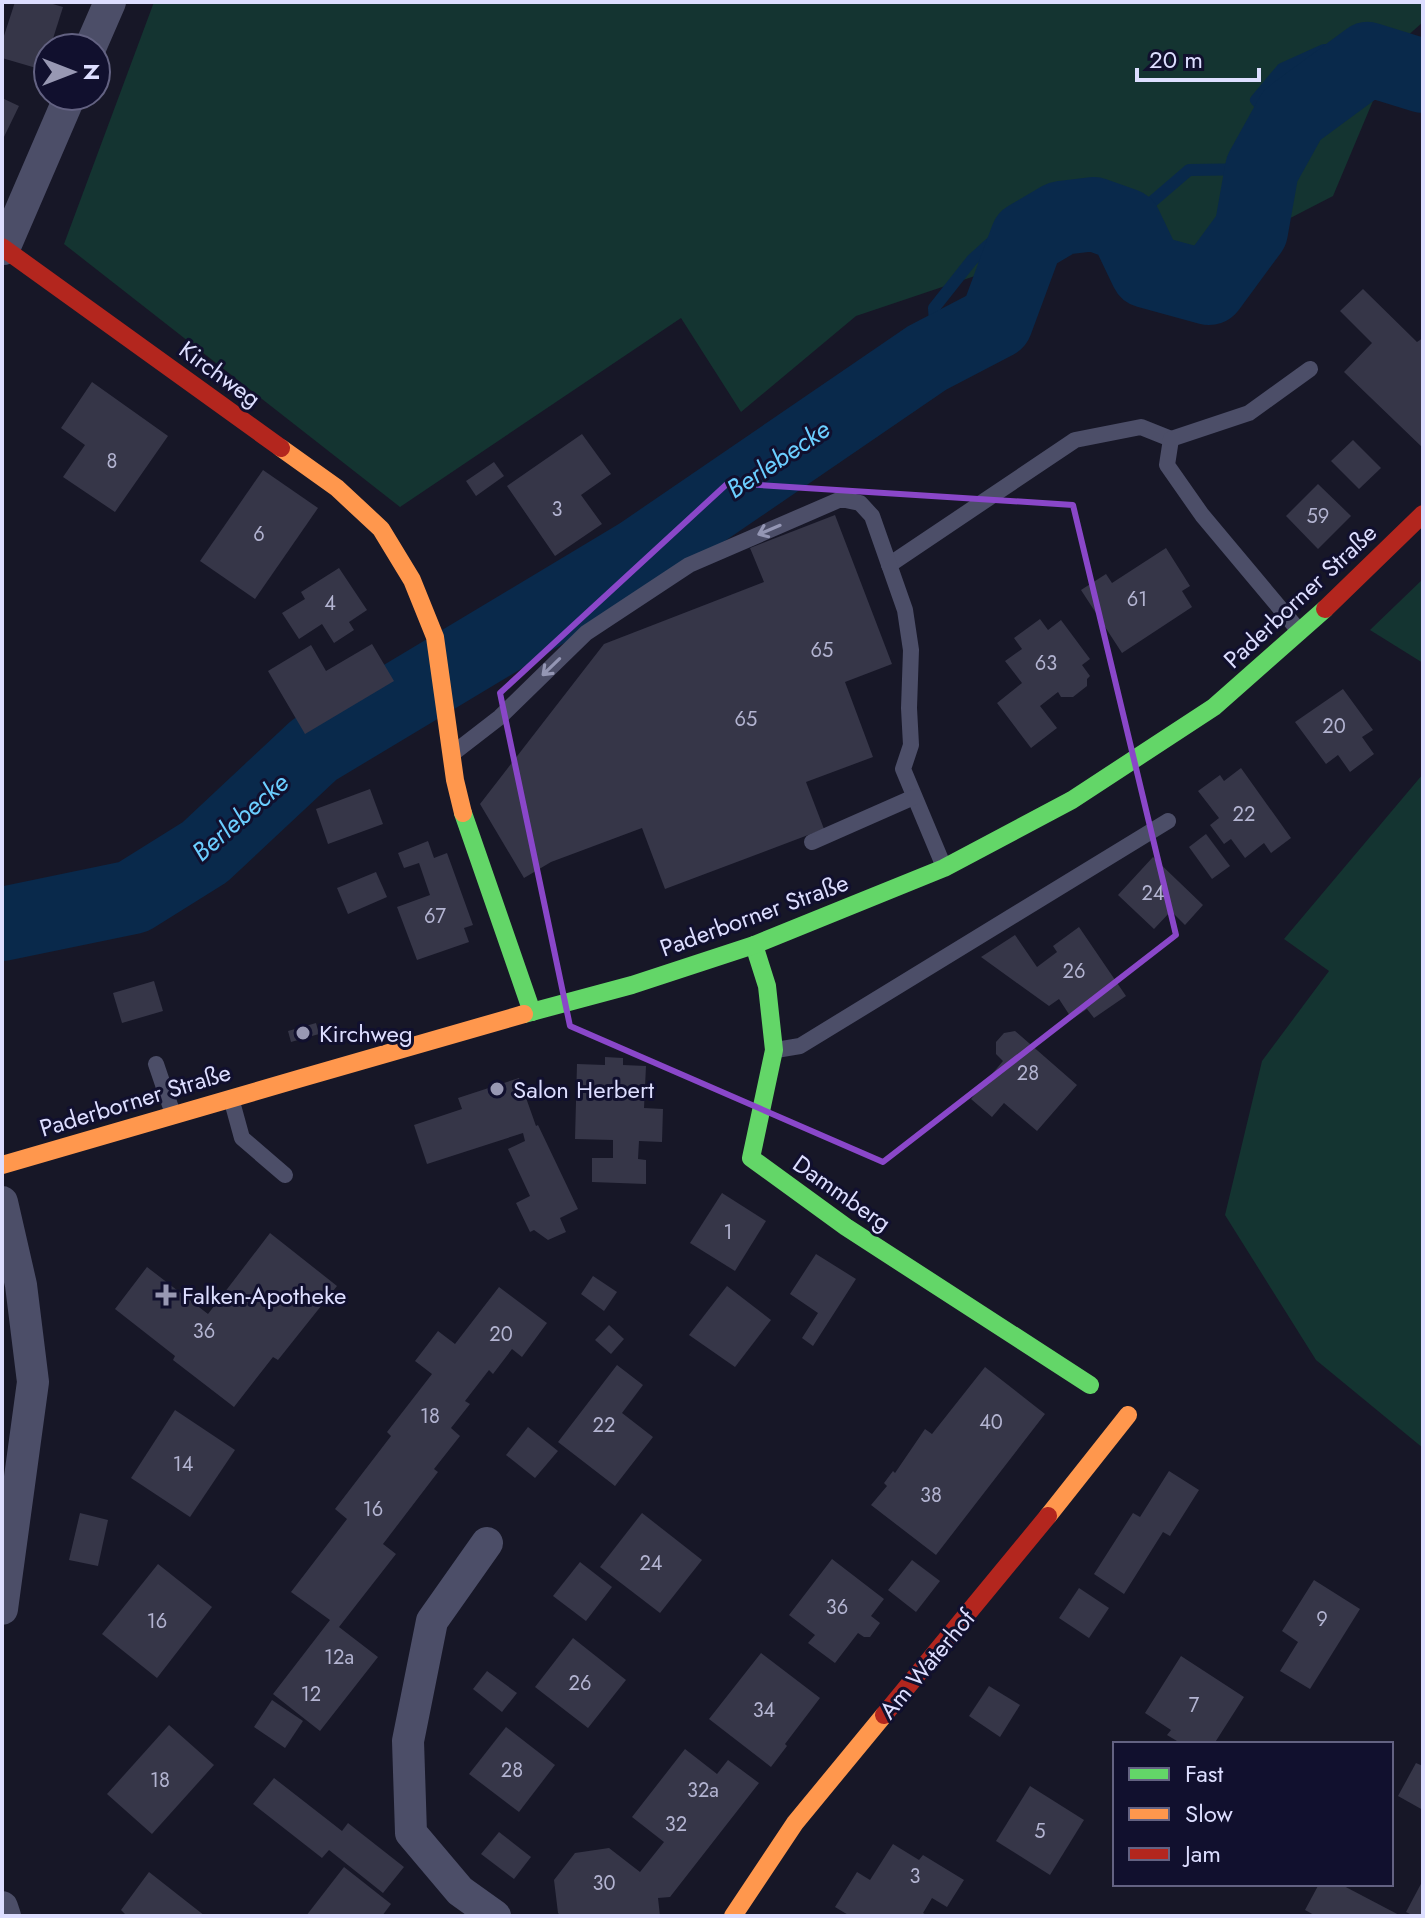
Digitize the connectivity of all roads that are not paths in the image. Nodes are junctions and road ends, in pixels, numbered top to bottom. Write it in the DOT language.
graph roads {
  1 [pos="110,2"];
  2 [pos="97,32"];
  3 [pos="63,112"];
  4 [pos="3,248"];
  5 [pos="1310,369"];
  6 [pos="1171,439"];
  7 [pos="1423,514"];
  8 [pos="889,565"];
  9 [pos="1301,633"];
  10 [pos="452,753"];
  11 [pos="914,797"];
  12 [pos="1168,821"];
  13 [pos="812,842"];
  14 [pos="944,868"];
  15 [pos="754,945"];
  16 [pos="532,1012"];
  17 [pos="774,1050"];
  18 [pos="156,1064"];
  19 [pos="231,1096"];
  20 [pos="173,1114"];
  21 [pos="2,1165"];
  22 [pos="285,1175"];
  23 [pos="2,1202"];
  24 [pos="1090,1385"];
  25 [pos="1128,1415"];
  26 [pos="487,1543"];
  27 [pos="2,1609"];
  28 [pos="2,1907"];
  29 [pos="5,1916"];
  30 [pos="495,1916"];
  31 [pos="733,1916"];
  1 -- 2 [label="street"];
  3 -- 4 [label="street"];
  4 -- 10 [label="street, Kirchweg"];
  5 -- 6 [label="lane"];
  6 -- 8 [label="lane"];
  6 -- 9 [label="lane"];
  7 -- 9 [label="street, Paderborner Straße"];
  8 -- 10 [label="lane, one-way"];
  8 -- 11 [label="lane"];
  9 -- 14 [label="street, Paderborner Straße"];
  10 -- 16 [label="street, Kirchweg"];
  11 -- 13 [label="lane"];
  11 -- 14 [label="lane"];
  12 -- 17 [label="lane"];
  14 -- 15 [label="street, Paderborner Straße"];
  15 -- 16 [label="street, Paderborner Straße"];
  15 -- 17 [label="street, Dammberg"];
  16 -- 19 [label="street, Paderborner Straße"];
  17 -- 24 [label="street, Dammberg"];
  18 -- 20 [label="lane"];
  19 -- 20 [label="street, Paderborner Straße"];
  19 -- 22 [label="lane"];
  20 -- 21 [label="street, Paderborner Straße"];
  23 -- 27 [label="street"];
  25 -- 31 [label="street, Am Waterhof"];
  26 -- 30 [label="street"];
  28 -- 29 [label="street"];
}
